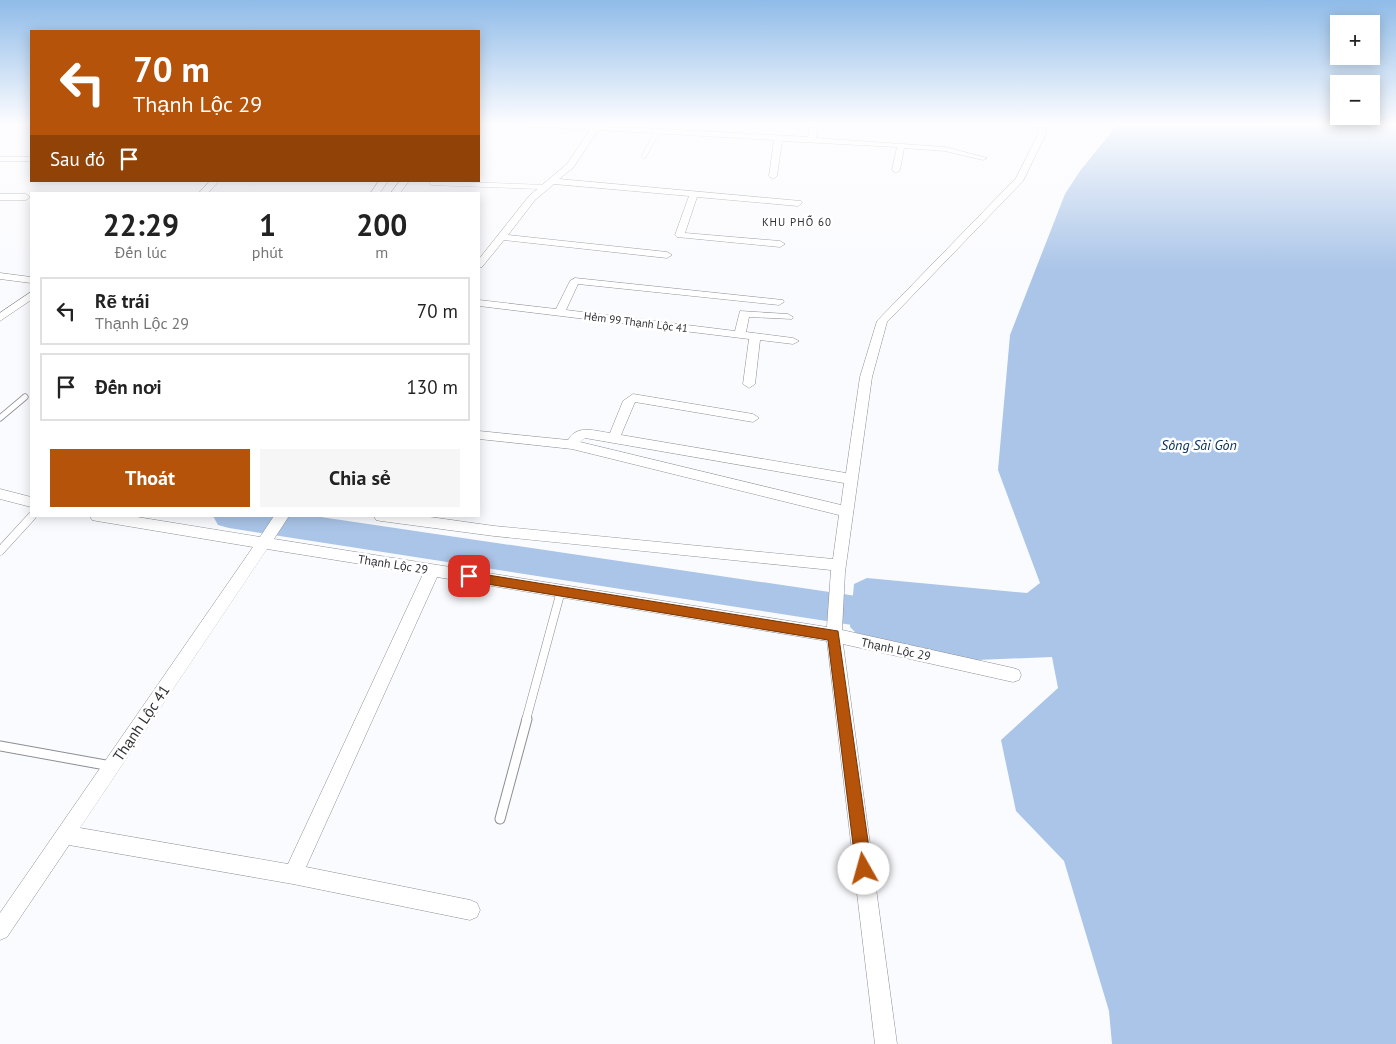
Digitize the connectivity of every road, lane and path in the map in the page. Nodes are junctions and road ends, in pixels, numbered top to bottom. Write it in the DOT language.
graph roads {
  1 [pos="561,173"];
  2 [pos="773,173"];
  3 [pos="1023,173"];
  4 [pos="773,176"];
  5 [pos="214,182"];
  6 [pos="383,182"];
  7 [pos="404,182"];
  8 [pos="432,183"];
  9 [pos="547,184"];
  10 [pos="204,192"];
  11 [pos="376,192"];
  12 [pos="396,192"];
  13 [pos="694,194"];
  14 [pos="0,196"];
  15 [pos="26,197"];
  16 [pos="798,203"];
  17 [pos="502,237"];
  18 [pos="780,244"];
  19 [pos="667,255"];
  20 [pos="480,264"];
  21 [pos="0,276"];
  22 [pos="30,280"];
  23 [pos="30,296"];
  24 [pos="778,302"];
  25 [pos="480,304"];
  26 [pos="559,313"];
  27 [pos="788,317"];
  28 [pos="0,318"];
  29 [pos="740,335"];
  30 [pos="755,336"];
  31 [pos="793,341"];
  32 [pos="749,384"];
  33 [pos="25,397"];
  34 [pos="0,418"];
  35 [pos="753,418"];
  36 [pos="480,436"];
  37 [pos="614,438"];
  38 [pos="572,445"];
  39 [pos="852,480"];
  40 [pos="0,494"];
  41 [pos="30,502"];
  42 [pos="847,512"];
  43 [pos="31,517"];
  44 [pos="103,517"];
  45 [pos="281,517"];
  46 [pos="389,517"];
  47 [pos="263,543"];
  48 [pos="0,551"];
  49 [pos="839,568"];
  50 [pos="432,570"];
  51 [pos="561,591"];
  52 [pos="834,635"];
  53 [pos="1013,675"];
  54 [pos="0,746"];
  55 [pos="111,766"];
  56 [pos="500,818"];
  57 [pos="65,835"];
  58 [pos="293,874"];
  59 [pos="470,910"];
  60 [pos="0,930"];
  61 [pos="886,1044"];
  1 -- 9 [label="street"];
  2 -- 4 [label="street"];
  3 -- 39 [label="street"];
  5 -- 10 [label="street"];
  6 -- 11 [label="street"];
  7 -- 12 [label="street"];
  8 -- 9 [label="lane"];
  9 -- 13 [label="street"];
  9 -- 17 [label="street"];
  13 -- 16 [label="street"];
  13 -- 18 [label="street"];
  14 -- 15 [label="street"];
  17 -- 19 [label="street"];
  17 -- 20 [label="street"];
  21 -- 22 [label="street"];
  23 -- 28 [label="street"];
  24 -- 26 [label="street"];
  25 -- 26 [label="street, Hẻm 99 Thạnh Lộc 41"];
  26 -- 29 [label="street, Hẻm 99 Thạnh Lộc 41"];
  27 -- 29 [label="street"];
  29 -- 30 [label="street, Hẻm 99 Thạnh Lộc 41"];
  30 -- 31 [label="street, Hẻm 99 Thạnh Lộc 41"];
  30 -- 32 [label="street"];
  33 -- 34 [label="lane"];
  35 -- 37 [label="street"];
  36 -- 38 [label="street"];
  37 -- 38 [label="street"];
  37 -- 39 [label="street"];
  38 -- 42 [label="street"];
  39 -- 42 [label="street"];
  40 -- 41 [label="street"];
  42 -- 49 [label="street"];
  43 -- 48 [label="lane"];
  44 -- 47 [label="street, Thạnh Lộc 29"];
  45 -- 47 [label="street, Thạnh Lộc 41"];
  46 -- 49 [label="street"];
  47 -- 50 [label="street, Thạnh Lộc 29"];
  47 -- 55 [label="street, Thạnh Lộc 41"];
  49 -- 52 [label="street"];
  50 -- 51 [label="street, Thạnh Lộc 29"];
  50 -- 58 [label="street"];
  51 -- 52 [label="street, Thạnh Lộc 29"];
  51 -- 56 [label="lane"];
  52 -- 53 [label="street, Thạnh Lộc 29"];
  52 -- 61 [label="street"];
  54 -- 55 [label="lane"];
  55 -- 57 [label="street, Thạnh Lộc 41"];
  57 -- 58 [label="street"];
  57 -- 60 [label="street, Thạnh Lộc 41"];
  58 -- 59 [label="street"];
}
